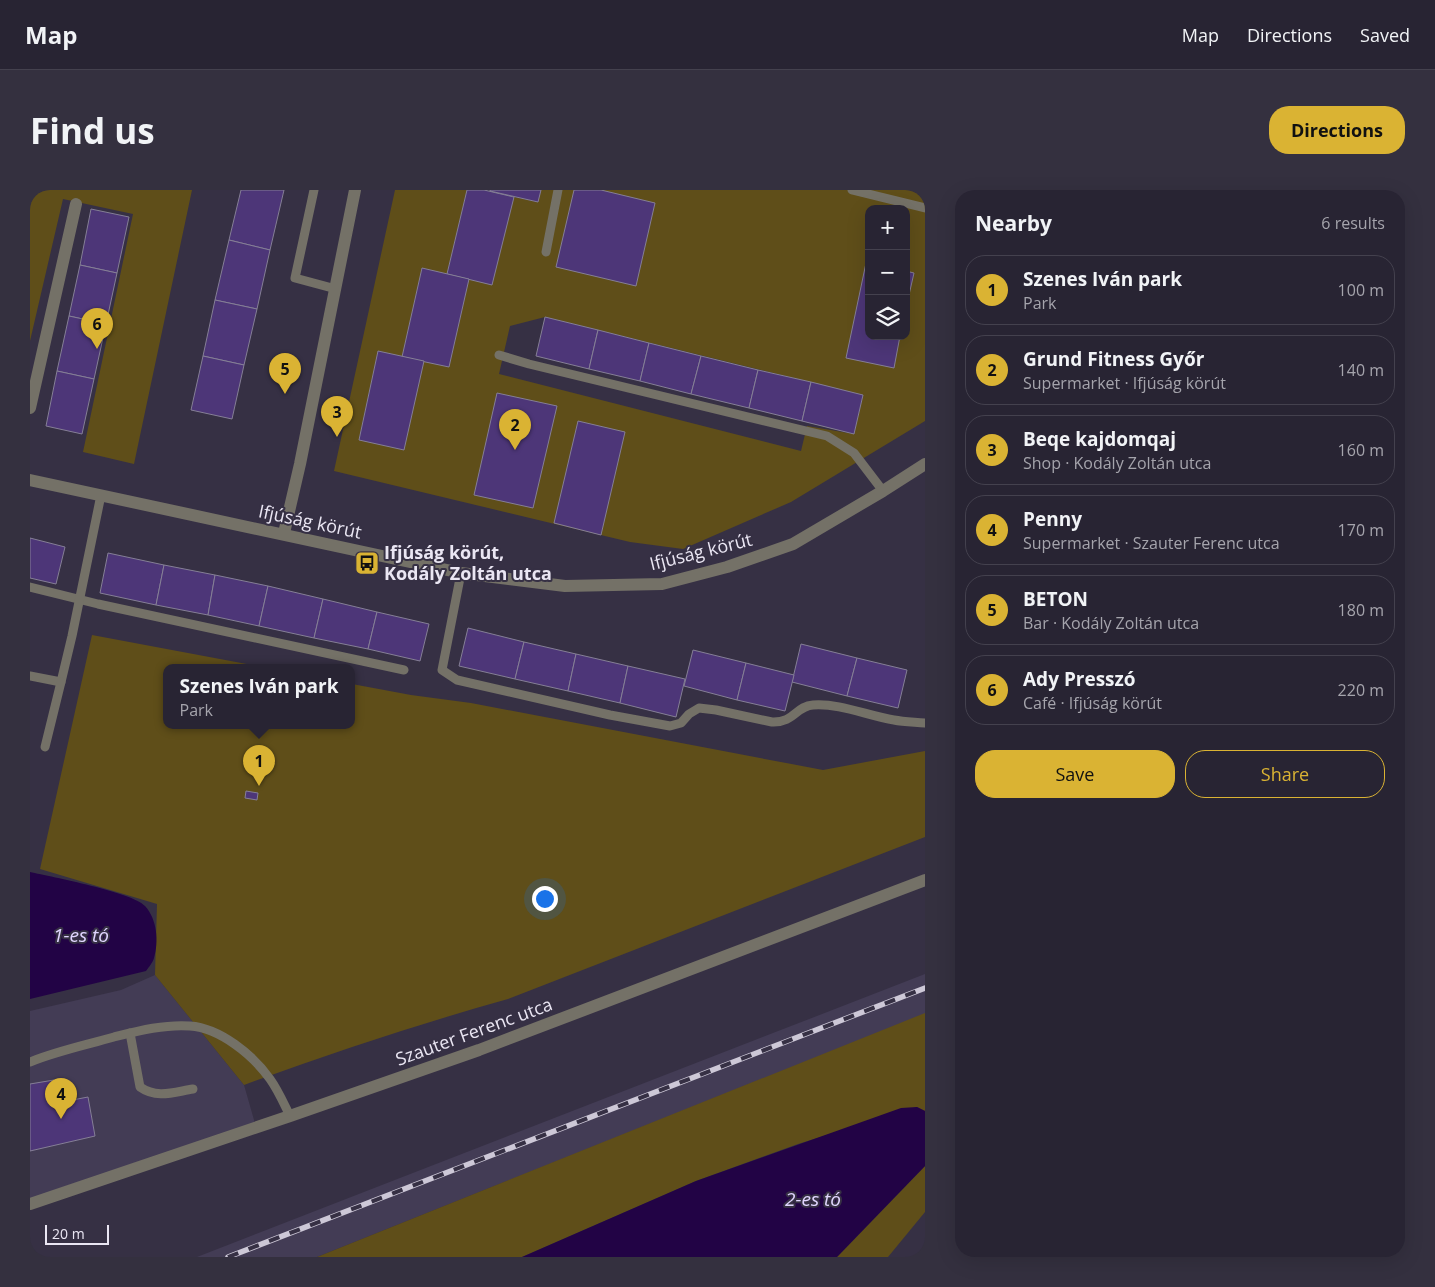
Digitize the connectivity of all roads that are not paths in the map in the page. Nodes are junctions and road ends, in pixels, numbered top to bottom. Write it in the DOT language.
graph roads {
  1 [pos="314,190"];
  2 [pos="355,190"];
  3 [pos="558,190"];
  4 [pos="852,190"];
  5 [pos="76,204"];
  6 [pos="925,208"];
  7 [pos="546,252"];
  8 [pos="336,289"];
  9 [pos="499,356"];
  10 [pos="30,408"];
  11 [pos="925,464"];
  12 [pos="30,480"];
  13 [pos="882,491"];
  14 [pos="100,496"];
  15 [pos="284,534"];
  16 [pos="461,573"];
  17 [pos="30,587"];
  18 [pos="80,599"];
  19 [pos="404,670"];
  20 [pos="30,676"];
  21 [pos="61,682"];
  22 [pos="925,723"];
  23 [pos="45,747"];
  24 [pos="925,880"];
  25 [pos="130,1033"];
  26 [pos="30,1062"];
  27 [pos="193,1089"];
  28 [pos="290,1116"];
  29 [pos="30,1204"];
  1 -- 8 [label="lane"];
  2 -- 8 [label="street"];
  3 -- 7 [label="lane"];
  4 -- 6 [label="lane"];
  5 -- 10 [label="street"];
  8 -- 15 [label="street"];
  9 -- 13 [label="lane"];
  11 -- 13 [label="street, Ifjúság körút"];
  12 -- 14 [label="street, Ifjúság körút"];
  13 -- 16 [label="street, Ifjúság körút"];
  14 -- 15 [label="street, Ifjúság körút"];
  14 -- 18 [label="lane"];
  15 -- 16 [label="street, Ifjúság körút"];
  16 -- 22 [label="lane"];
  17 -- 18 [label="lane"];
  18 -- 19 [label="lane"];
  18 -- 21 [label="lane"];
  20 -- 21 [label="lane"];
  21 -- 23 [label="lane"];
  24 -- 28 [label="street, Szauter Ferenc utca"];
  25 -- 26 [label="lane"];
  25 -- 27 [label="lane"];
  25 -- 28 [label="lane"];
  28 -- 29 [label="street, Szauter Ferenc utca"];
}
